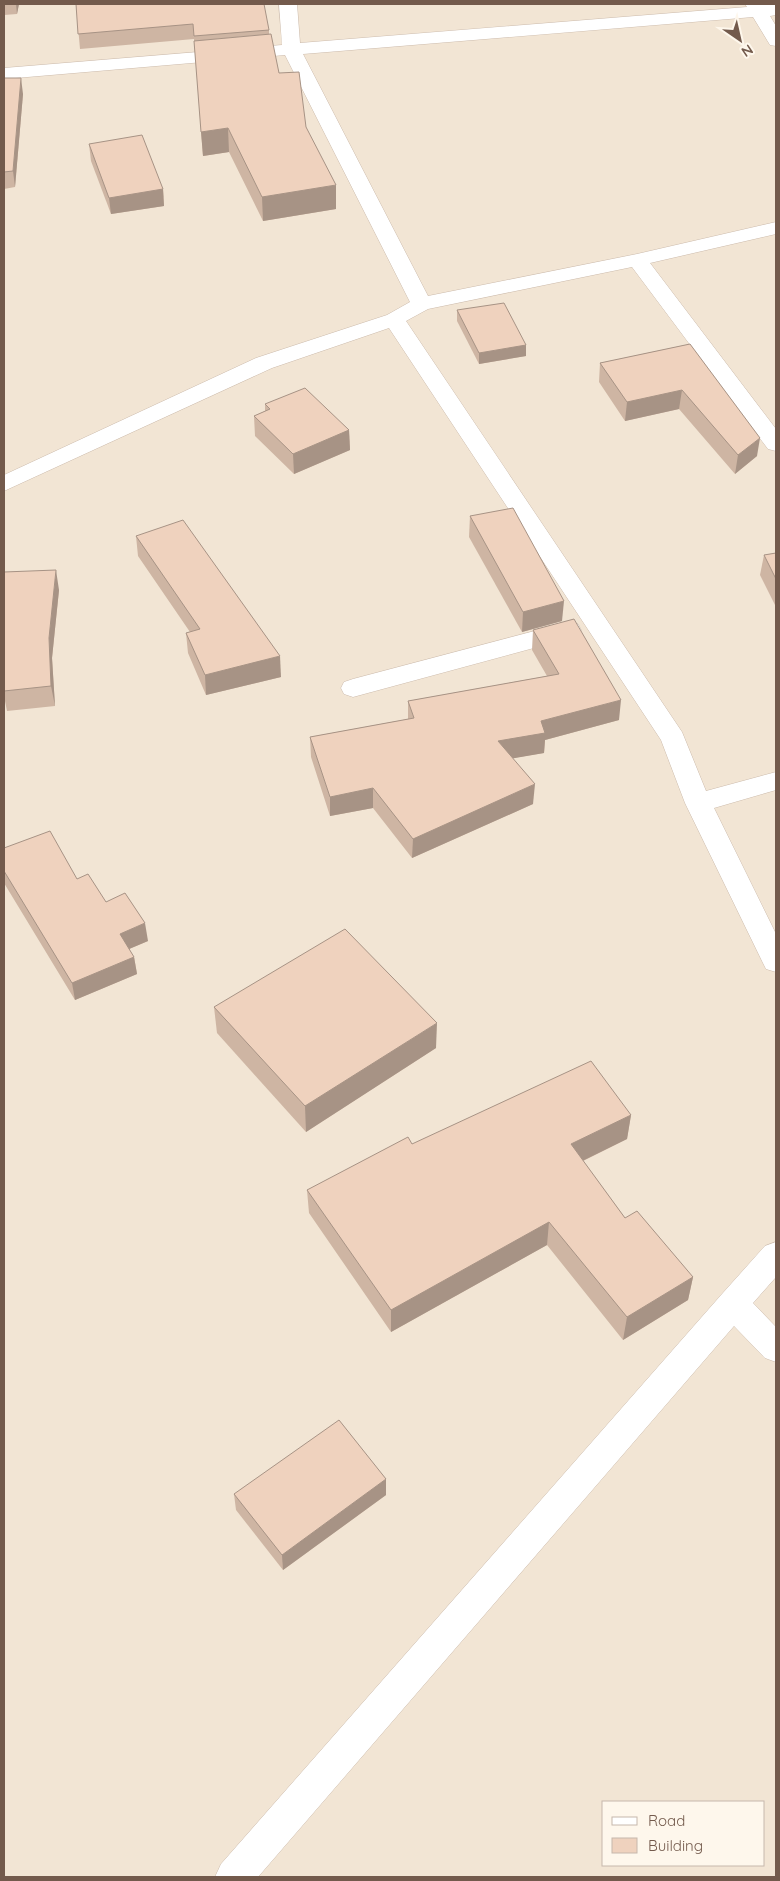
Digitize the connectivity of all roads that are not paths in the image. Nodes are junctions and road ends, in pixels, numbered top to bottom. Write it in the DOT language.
graph roads {
  1 [pos="288,4"];
  2 [pos="756,7"];
  3 [pos="776,10"];
  4 [pos="776,41"];
  5 [pos="292,51"];
  6 [pos="4,74"];
  7 [pos="776,228"];
  8 [pos="637,260"];
  9 [pos="422,304"];
  10 [pos="394,320"];
  11 [pos="776,444"];
  12 [pos="4,484"];
  13 [pos="594,623"];
  14 [pos="353,688"];
  15 [pos="776,781"];
  16 [pos="698,803"];
  17 [pos="776,961"];
  18 [pos="776,1255"];
  19 [pos="733,1304"];
  20 [pos="776,1348"];
  21 [pos="234,1877"];
  1 -- 5 [label="street"];
  2 -- 3 [label="street"];
  2 -- 4 [label="street"];
  2 -- 5 [label="street"];
  5 -- 6 [label="street"];
  5 -- 9 [label="street"];
  7 -- 8 [label="street"];
  8 -- 9 [label="street"];
  8 -- 11 [label="street"];
  9 -- 10 [label="street"];
  10 -- 12 [label="street"];
  10 -- 13 [label="street"];
  13 -- 14 [label="street"];
  13 -- 16 [label="street"];
  15 -- 16 [label="street"];
  16 -- 17 [label="street"];
  18 -- 19 [label="street"];
  19 -- 20 [label="street"];
  19 -- 21 [label="street"];
}
